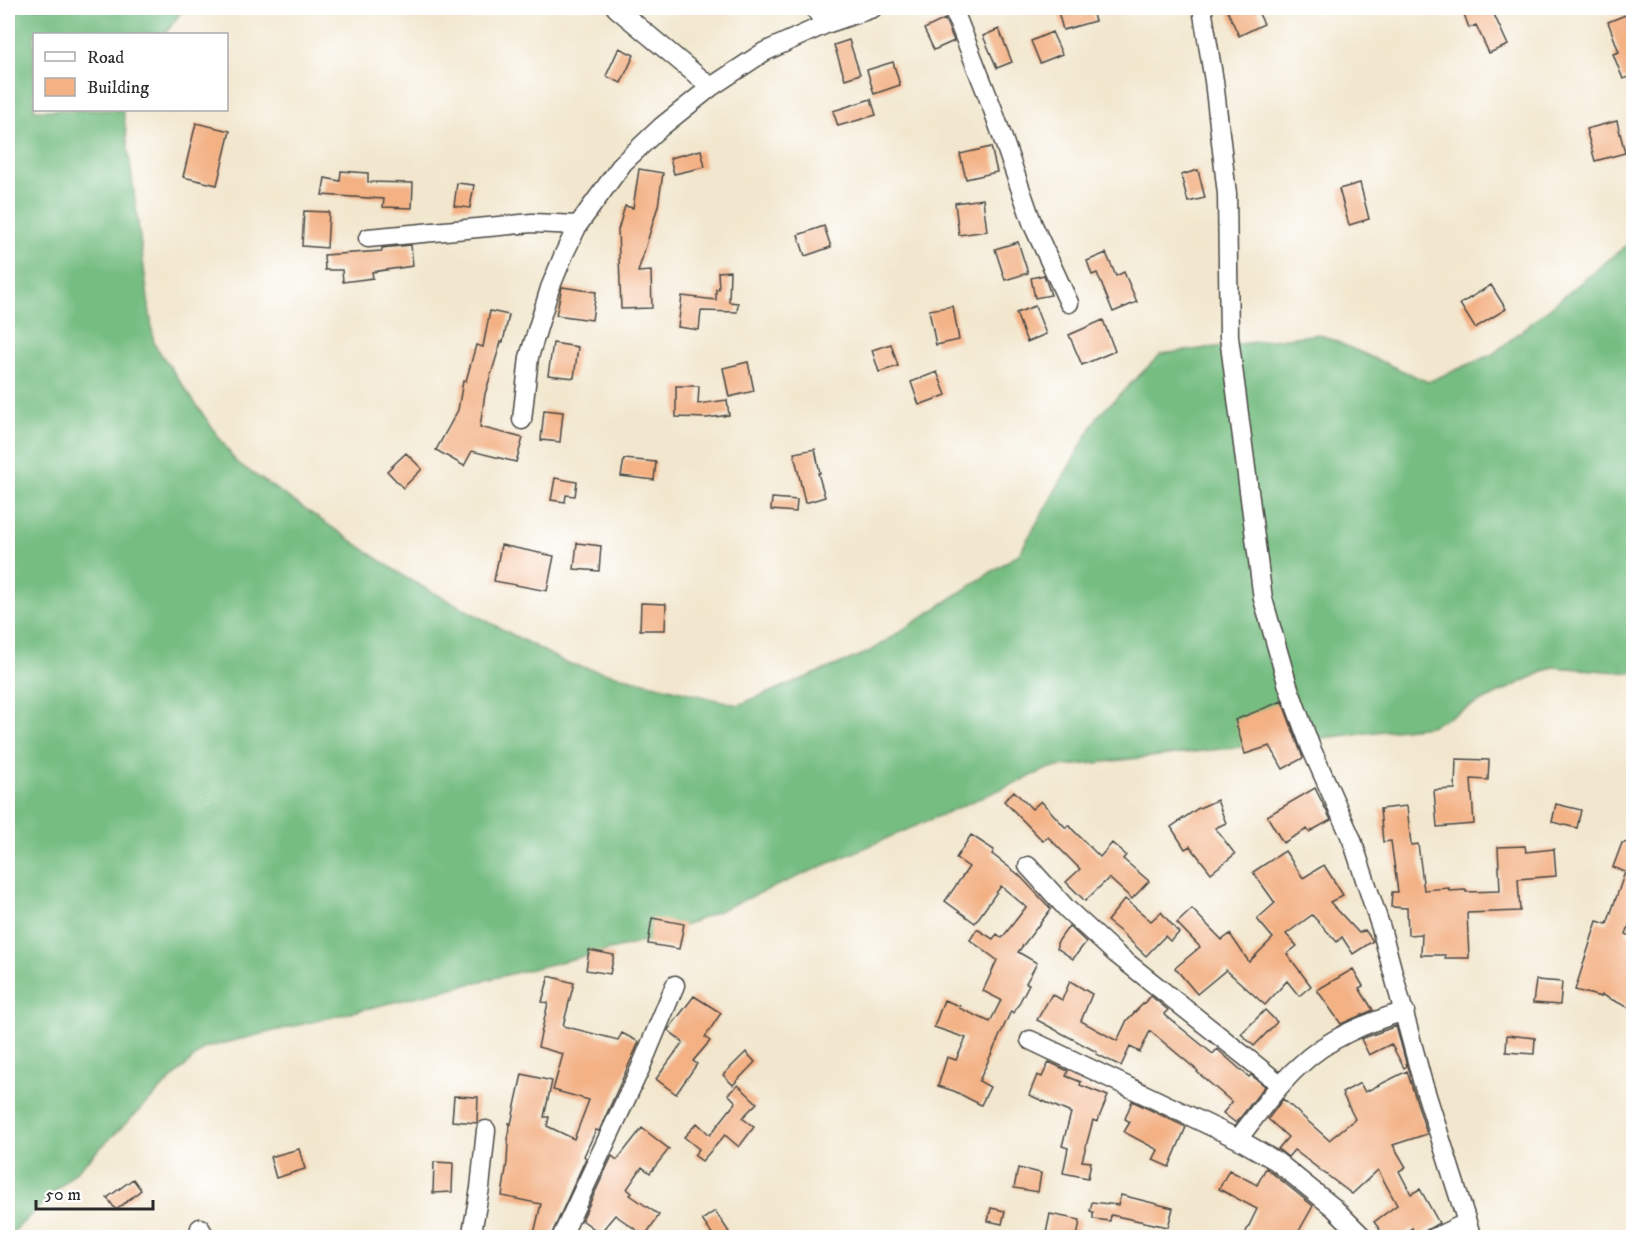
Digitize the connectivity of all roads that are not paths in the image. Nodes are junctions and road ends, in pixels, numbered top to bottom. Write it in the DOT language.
graph roads {
  1 [pos="616,8"];
  2 [pos="814,8"];
  3 [pos="873,8"];
  4 [pos="953,8"];
  5 [pos="1202,8"];
  6 [pos="826,24"];
  7 [pos="711,87"];
  8 [pos="578,225"];
  9 [pos="368,238"];
  10 [pos="1069,303"];
  11 [pos="522,420"];
  12 [pos="1028,867"];
  13 [pos="675,984"];
  14 [pos="1405,1011"];
  15 [pos="1030,1040"];
  16 [pos="1281,1085"];
  17 [pos="486,1130"];
  18 [pos="1238,1139"];
  19 [pos="1469,1230"];
  20 [pos="471,1238"];
  21 [pos="561,1238"];
  22 [pos="1364,1238"];
  23 [pos="1434,1238"];
  1 -- 7 [label="street"];
  2 -- 6 [label="street"];
  3 -- 6 [label="street"];
  4 -- 10 [label="street"];
  5 -- 14 [label="street"];
  6 -- 7 [label="street"];
  7 -- 8 [label="street"];
  8 -- 9 [label="street"];
  8 -- 11 [label="street"];
  12 -- 16 [label="street"];
  13 -- 21 [label="street"];
  14 -- 16 [label="street"];
  14 -- 19 [label="street"];
  15 -- 18 [label="street"];
  16 -- 18 [label="street"];
  17 -- 20 [label="street"];
  18 -- 22 [label="street"];
  19 -- 23 [label="street"];
}
